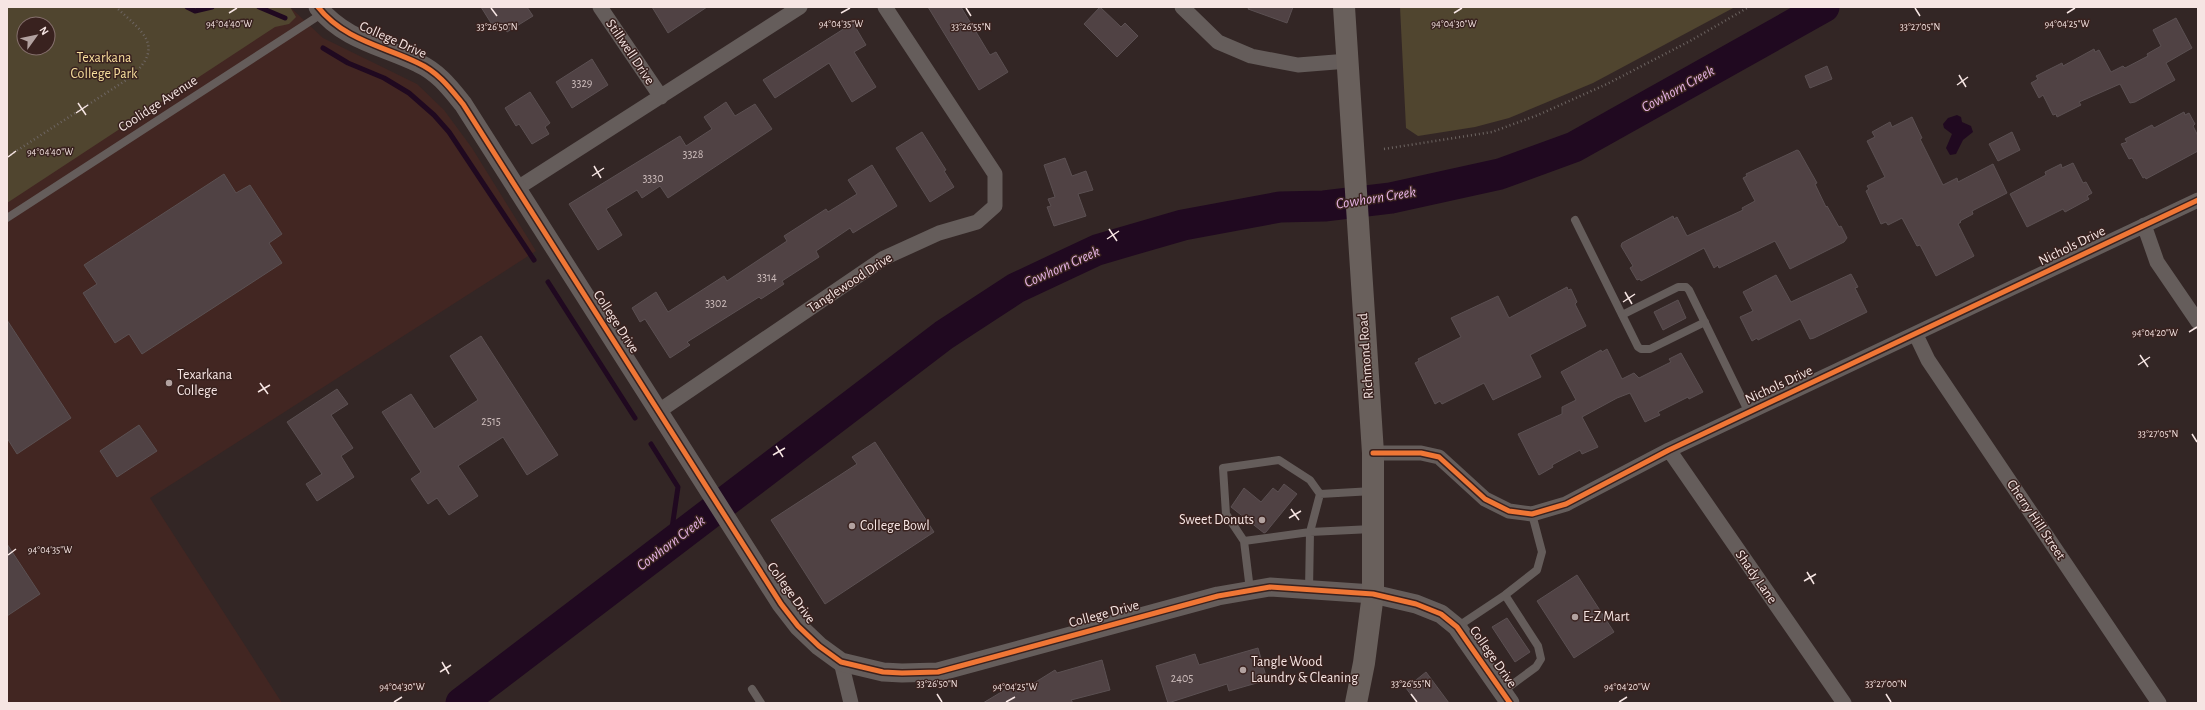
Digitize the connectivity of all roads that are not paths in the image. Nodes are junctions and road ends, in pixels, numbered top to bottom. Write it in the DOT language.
graph roads {
  1 [pos="600,7"];
  2 [pos="800,7"];
  3 [pos="885,7"];
  4 [pos="1182,7"];
  5 [pos="1344,7"];
  6 [pos="321,10"];
  7 [pos="1348,61"];
  8 [pos="661,97"];
  9 [pos="516,189"];
  10 [pos="2198,200"];
  11 [pos="7,218"];
  12 [pos="1575,220"];
  13 [pos="2144,225"];
  14 [pos="1622,315"];
  15 [pos="1705,322"];
  16 [pos="2198,322"];
  17 [pos="1916,335"];
  18 [pos="659,411"];
  19 [pos="1749,413"];
  20 [pos="1669,450"];
  21 [pos="1373,453"];
  22 [pos="1373,491"];
  23 [pos="1320,494"];
  24 [pos="1532,514"];
  25 [pos="1373,529"];
  26 [pos="1310,532"];
  27 [pos="1244,541"];
  28 [pos="1250,590"];
  29 [pos="1309,591"];
  30 [pos="1374,594"];
  31 [pos="1505,595"];
  32 [pos="1457,627"];
  33 [pos="841,662"];
  34 [pos="752,689"];
  35 [pos="1506,697"];
  36 [pos="2153,701"];
  37 [pos="761,703"];
  38 [pos="851,703"];
  39 [pos="1356,703"];
  40 [pos="1844,703"];
  1 -- 8 [label="street, Stillwell Drive"];
  2 -- 8 [label="street"];
  3 -- 18 [label="street, Tanglewood Drive"];
  4 -- 7 [label="street"];
  5 -- 7 [label="main road, Richmond Road"];
  6 -- 9 [label="street, College Drive"];
  6 -- 11 [label="lane, Coolidge Avenue"];
  7 -- 21 [label="main road, Richmond Road"];
  8 -- 9 [label="street"];
  9 -- 18 [label="street, College Drive"];
  10 -- 13 [label="street, Nichols Drive"];
  12 -- 14 [label="lane"];
  13 -- 16 [label="street"];
  13 -- 17 [label="street, Nichols Drive"];
  14 -- 15 [label="lane"];
  14 -- 15 [label="lane"];
  15 -- 19 [label="lane"];
  17 -- 19 [label="street, Nichols Drive"];
  17 -- 36 [label="street, Cherry Hill Street"];
  18 -- 33 [label="street, College Drive"];
  19 -- 20 [label="street, Nichols Drive"];
  20 -- 24 [label="street, Nichols Drive"];
  20 -- 40 [label="street, Shady Lane"];
  21 -- 22 [label="main road, Richmond Road"];
  21 -- 24 [label="street, Nichols Drive"];
  22 -- 23 [label="lane"];
  22 -- 25 [label="main road, Richmond Road"];
  23 -- 26 [label="lane"];
  23 -- 27 [label="lane"];
  24 -- 31 [label="lane"];
  25 -- 26 [label="lane"];
  25 -- 30 [label="main road, Richmond Road"];
  26 -- 27 [label="lane"];
  26 -- 29 [label="lane"];
  27 -- 28 [label="lane"];
  28 -- 29 [label="street, College Drive"];
  28 -- 33 [label="street, College Drive"];
  29 -- 30 [label="street, College Drive"];
  30 -- 32 [label="street, College Drive"];
  30 -- 39 [label="main road, Richmond Road"];
  31 -- 32 [label="lane"];
  31 -- 35 [label="lane"];
  32 -- 35 [label="street, College Drive"];
  33 -- 38 [label="street"];
  34 -- 37 [label="lane"];
}
